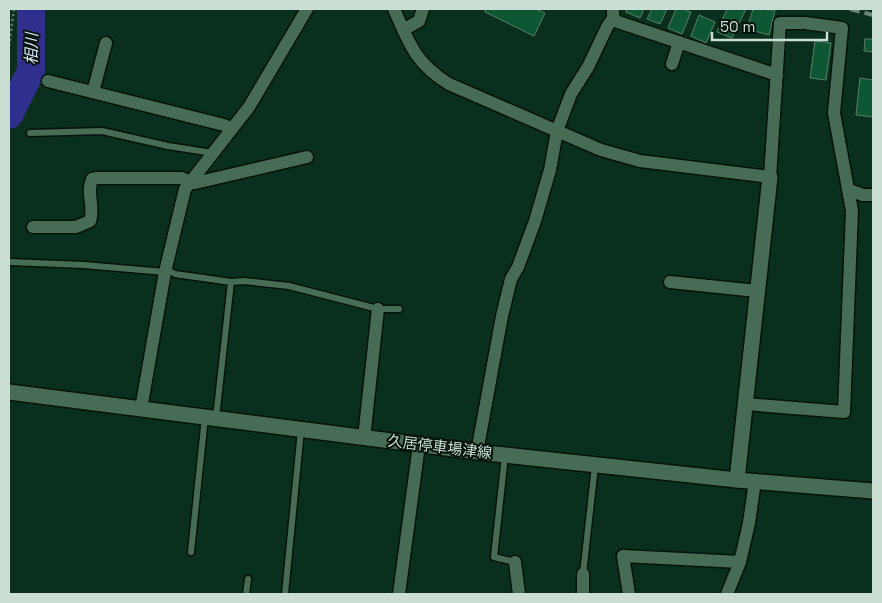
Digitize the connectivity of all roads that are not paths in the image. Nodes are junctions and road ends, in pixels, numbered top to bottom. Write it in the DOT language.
graph roads {
  1 [pos="307,9"];
  2 [pos="394,9"];
  3 [pos="423,9"];
  4 [pos="613,14"];
  5 [pos="403,30"];
  6 [pos="680,42"];
  7 [pos="106,43"];
  8 [pos="672,64"];
  9 [pos="777,75"];
  10 [pos="48,80"];
  11 [pos="93,92"];
  12 [pos="232,129"];
  13 [pos="557,131"];
  14 [pos="30,133"];
  15 [pos="213,153"];
  16 [pos="307,157"];
  17 [pos="770,177"];
  18 [pos="190,182"];
  19 [pos="849,190"];
  20 [pos="873,195"];
  21 [pos="33,227"];
  22 [pos="10,262"];
  23 [pos="165,270"];
  24 [pos="231,282"];
  25 [pos="670,282"];
  26 [pos="757,291"];
  27 [pos="378,309"];
  28 [pos="399,309"];
  29 [pos="9,392"];
  30 [pos="745,404"];
  31 [pos="141,409"];
  32 [pos="210,418"];
  33 [pos="301,430"];
  34 [pos="364,438"];
  35 [pos="419,445"];
  36 [pos="477,452"];
  37 [pos="505,455"];
  38 [pos="595,465"];
  39 [pos="737,480"];
  40 [pos="755,481"];
  41 [pos="873,491"];
  42 [pos="191,552"];
  43 [pos="515,562"];
  44 [pos="740,562"];
  45 [pos="583,574"];
  46 [pos="248,579"];
  47 [pos="246,594"];
  48 [pos="285,594"];
  49 [pos="399,594"];
  50 [pos="519,594"];
  51 [pos="583,594"];
  52 [pos="629,594"];
  53 [pos="727,594"];
  1 -- 12 [label="street"];
  2 -- 5 [label="street"];
  3 -- 5 [label="street"];
  4 -- 6 [label="street"];
  4 -- 13 [label="street"];
  5 -- 13 [label="street"];
  6 -- 8 [label="street"];
  6 -- 9 [label="street"];
  7 -- 11 [label="street"];
  9 -- 17 [label="street"];
  9 -- 19 [label="street"];
  10 -- 11 [label="street"];
  11 -- 12 [label="street"];
  12 -- 15 [label="street"];
  13 -- 17 [label="street"];
  13 -- 36 [label="street"];
  14 -- 15 [label="lane"];
  15 -- 18 [label="street"];
  16 -- 18 [label="street"];
  17 -- 26 [label="main road"];
  18 -- 21 [label="street"];
  18 -- 23 [label="street"];
  19 -- 20 [label="street"];
  19 -- 30 [label="street"];
  22 -- 23 [label="lane"];
  23 -- 24 [label="lane"];
  23 -- 31 [label="street"];
  24 -- 27 [label="lane"];
  24 -- 32 [label="lane"];
  25 -- 26 [label="street"];
  26 -- 30 [label="main road"];
  27 -- 28 [label="lane"];
  27 -- 34 [label="street"];
  29 -- 31 [label="main road, 久居停車場津線"];
  30 -- 39 [label="main road"];
  31 -- 32 [label="main road, 久居停車場津線"];
  32 -- 33 [label="main road, 久居停車場津線"];
  32 -- 42 [label="lane"];
  33 -- 34 [label="main road, 久居停車場津線"];
  33 -- 48 [label="lane"];
  34 -- 35 [label="main road, 久居停車場津線"];
  35 -- 36 [label="main road, 久居停車場津線"];
  35 -- 49 [label="street"];
  36 -- 37 [label="main road, 久居停車場津線"];
  37 -- 38 [label="main road, 久居停車場津線"];
  37 -- 43 [label="lane"];
  38 -- 39 [label="main road, 久居停車場津線"];
  38 -- 45 [label="lane"];
  39 -- 40 [label="main road, 久居停車場津線"];
  40 -- 41 [label="main road, 久居停車場津線"];
  40 -- 44 [label="street"];
  43 -- 50 [label="street"];
  44 -- 52 [label="street"];
  44 -- 53 [label="street"];
  45 -- 51 [label="street"];
  46 -- 47 [label="lane"];
}
